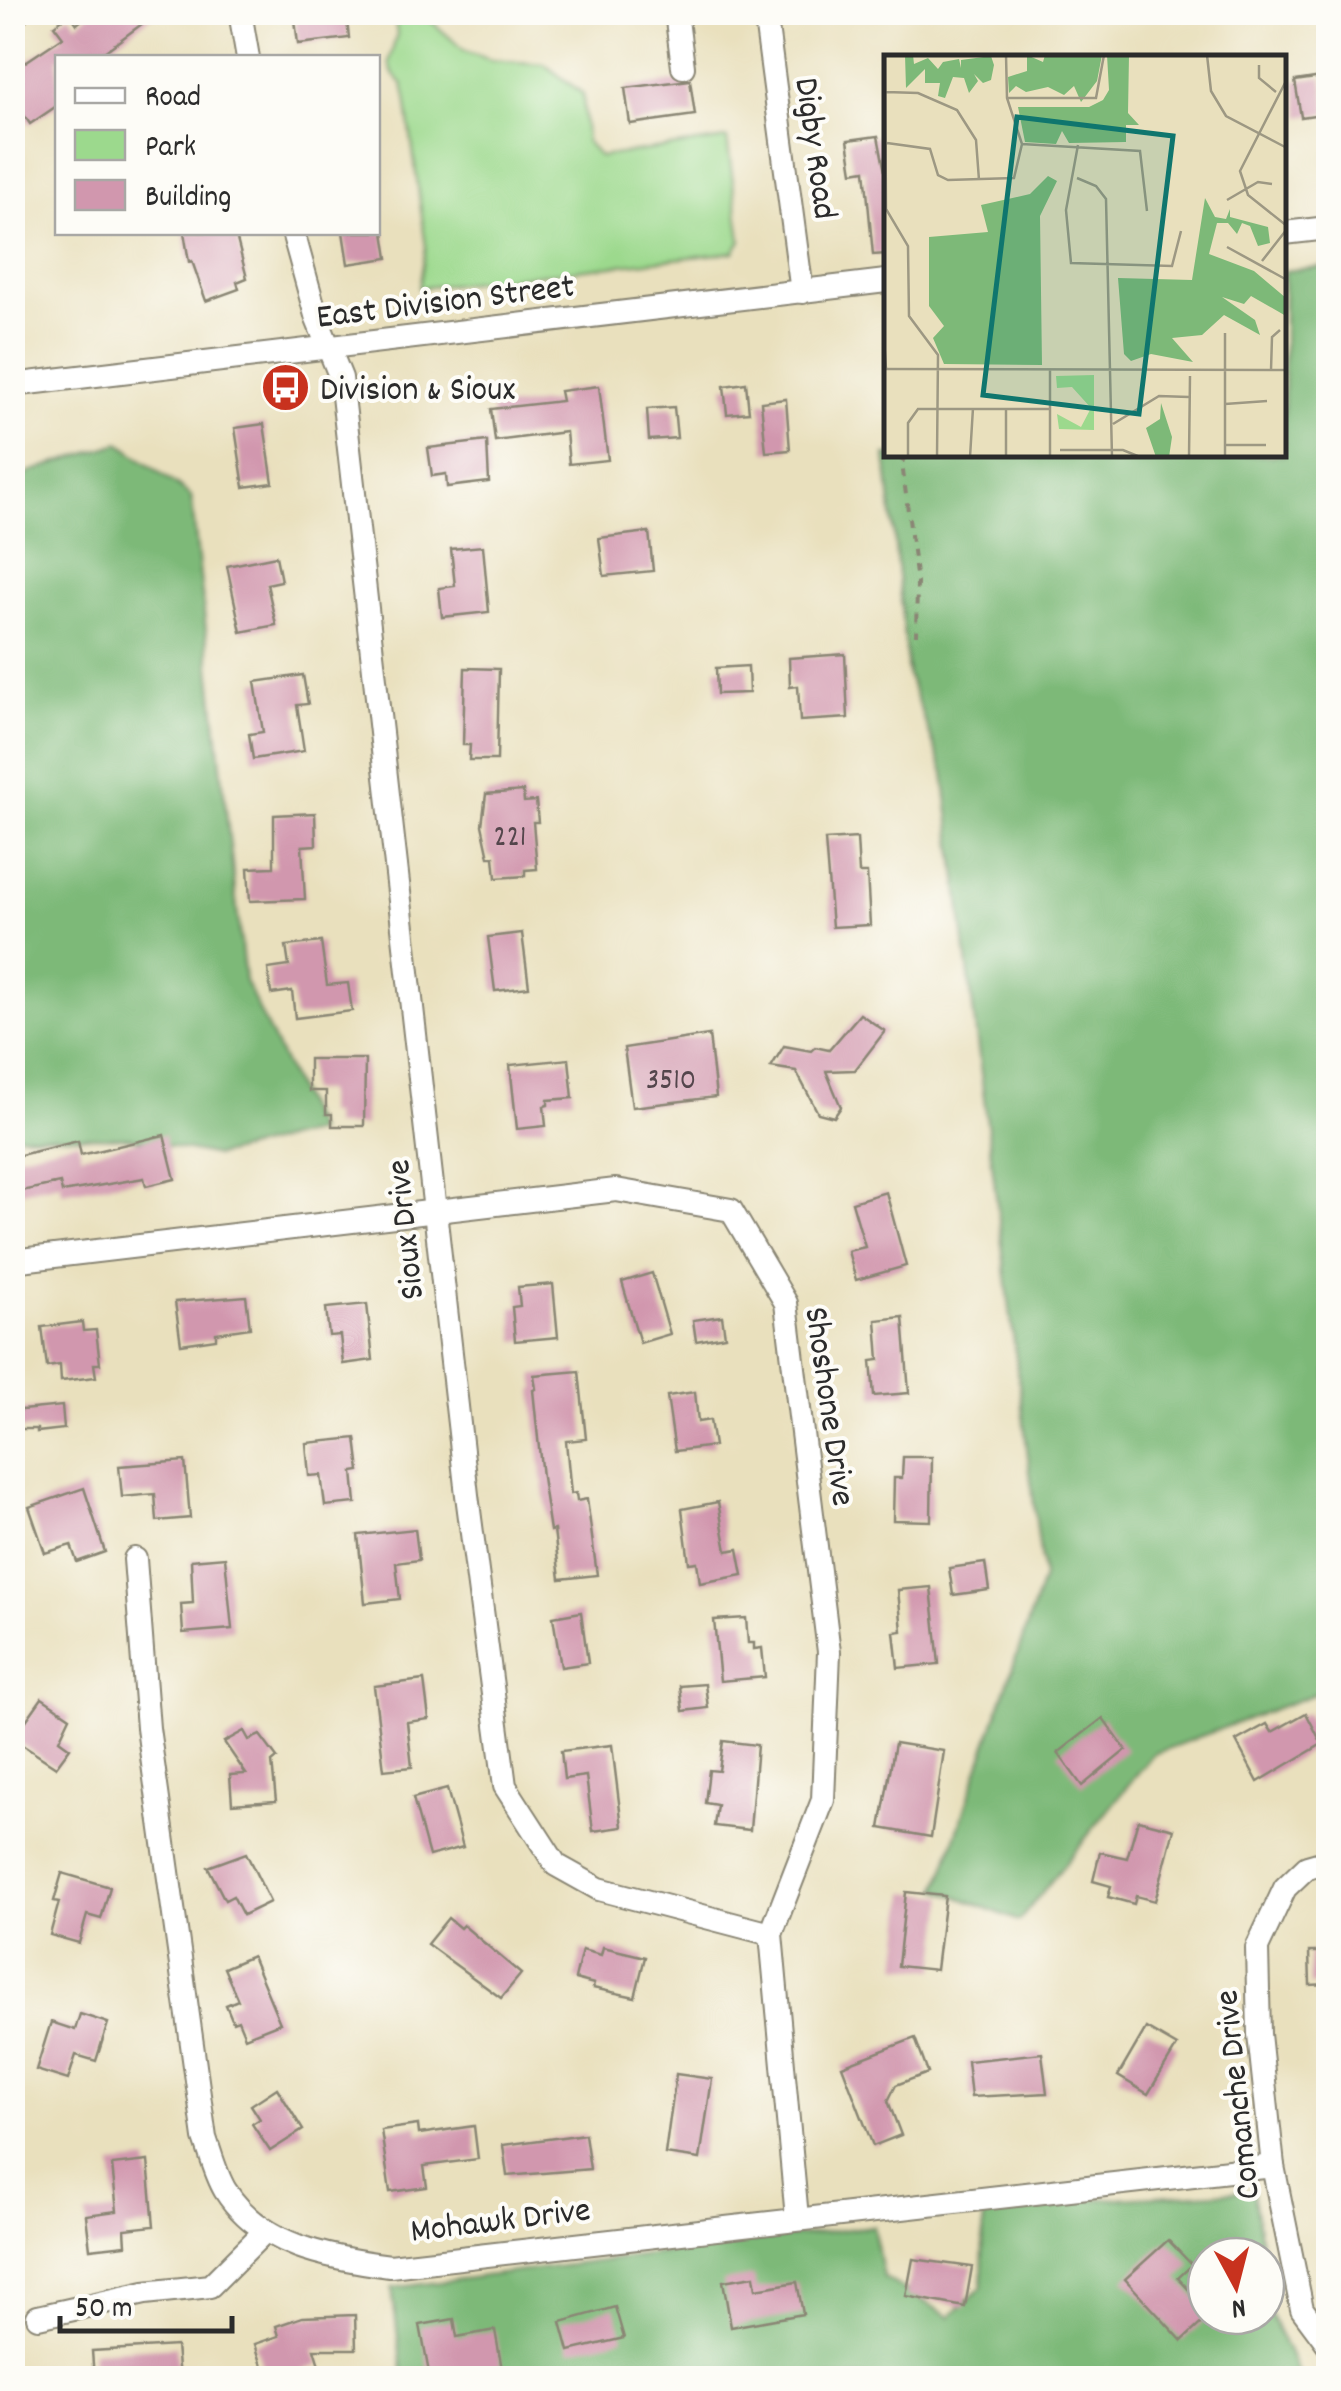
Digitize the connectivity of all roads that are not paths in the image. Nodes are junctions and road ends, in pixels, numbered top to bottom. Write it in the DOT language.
graph roads {
  1 [pos="240,12"];
  2 [pos="676,12"];
  3 [pos="765,12"];
  4 [pos="247,55"];
  5 [pos="683,67"];
  6 [pos="1328,228"];
  7 [pos="1286,233"];
  8 [pos="294,235"];
  9 [pos="884,282"];
  10 [pos="802,292"];
  11 [pos="330,348"];
  12 [pos="12,386"];
  13 [pos="436,1212"];
  14 [pos="12,1261"];
  15 [pos="135,1559"];
  16 [pos="1328,1861"];
  17 [pos="771,1934"];
  18 [pos="1273,2166"];
  19 [pos="797,2218"];
  20 [pos="264,2232"];
  21 [pos="38,2317"];
  22 [pos="1328,2344"];
  1 -- 4 [label="street"];
  2 -- 5 [label="street"];
  3 -- 10 [label="street, Digby Road"];
  6 -- 7 [label="street"];
  8 -- 11 [label="street, Sioux Drive"];
  9 -- 10 [label="street, East Division Street"];
  10 -- 11 [label="street, East Division Street"];
  11 -- 12 [label="street, East Division Street"];
  11 -- 13 [label="street, Sioux Drive"];
  13 -- 14 [label="street, Shoshone Drive"];
  13 -- 17 [label="street, Sioux Drive"];
  13 -- 17 [label="street, Shoshone Drive"];
  15 -- 20 [label="street, Mohawk Drive"];
  16 -- 18 [label="street, Comanche Drive"];
  17 -- 19 [label="street, Shoshone Drive"];
  18 -- 19 [label="street, Mohawk Drive"];
  18 -- 22 [label="street, Comanche Drive"];
  19 -- 20 [label="street, Mohawk Drive"];
  20 -- 21 [label="street"];
}
